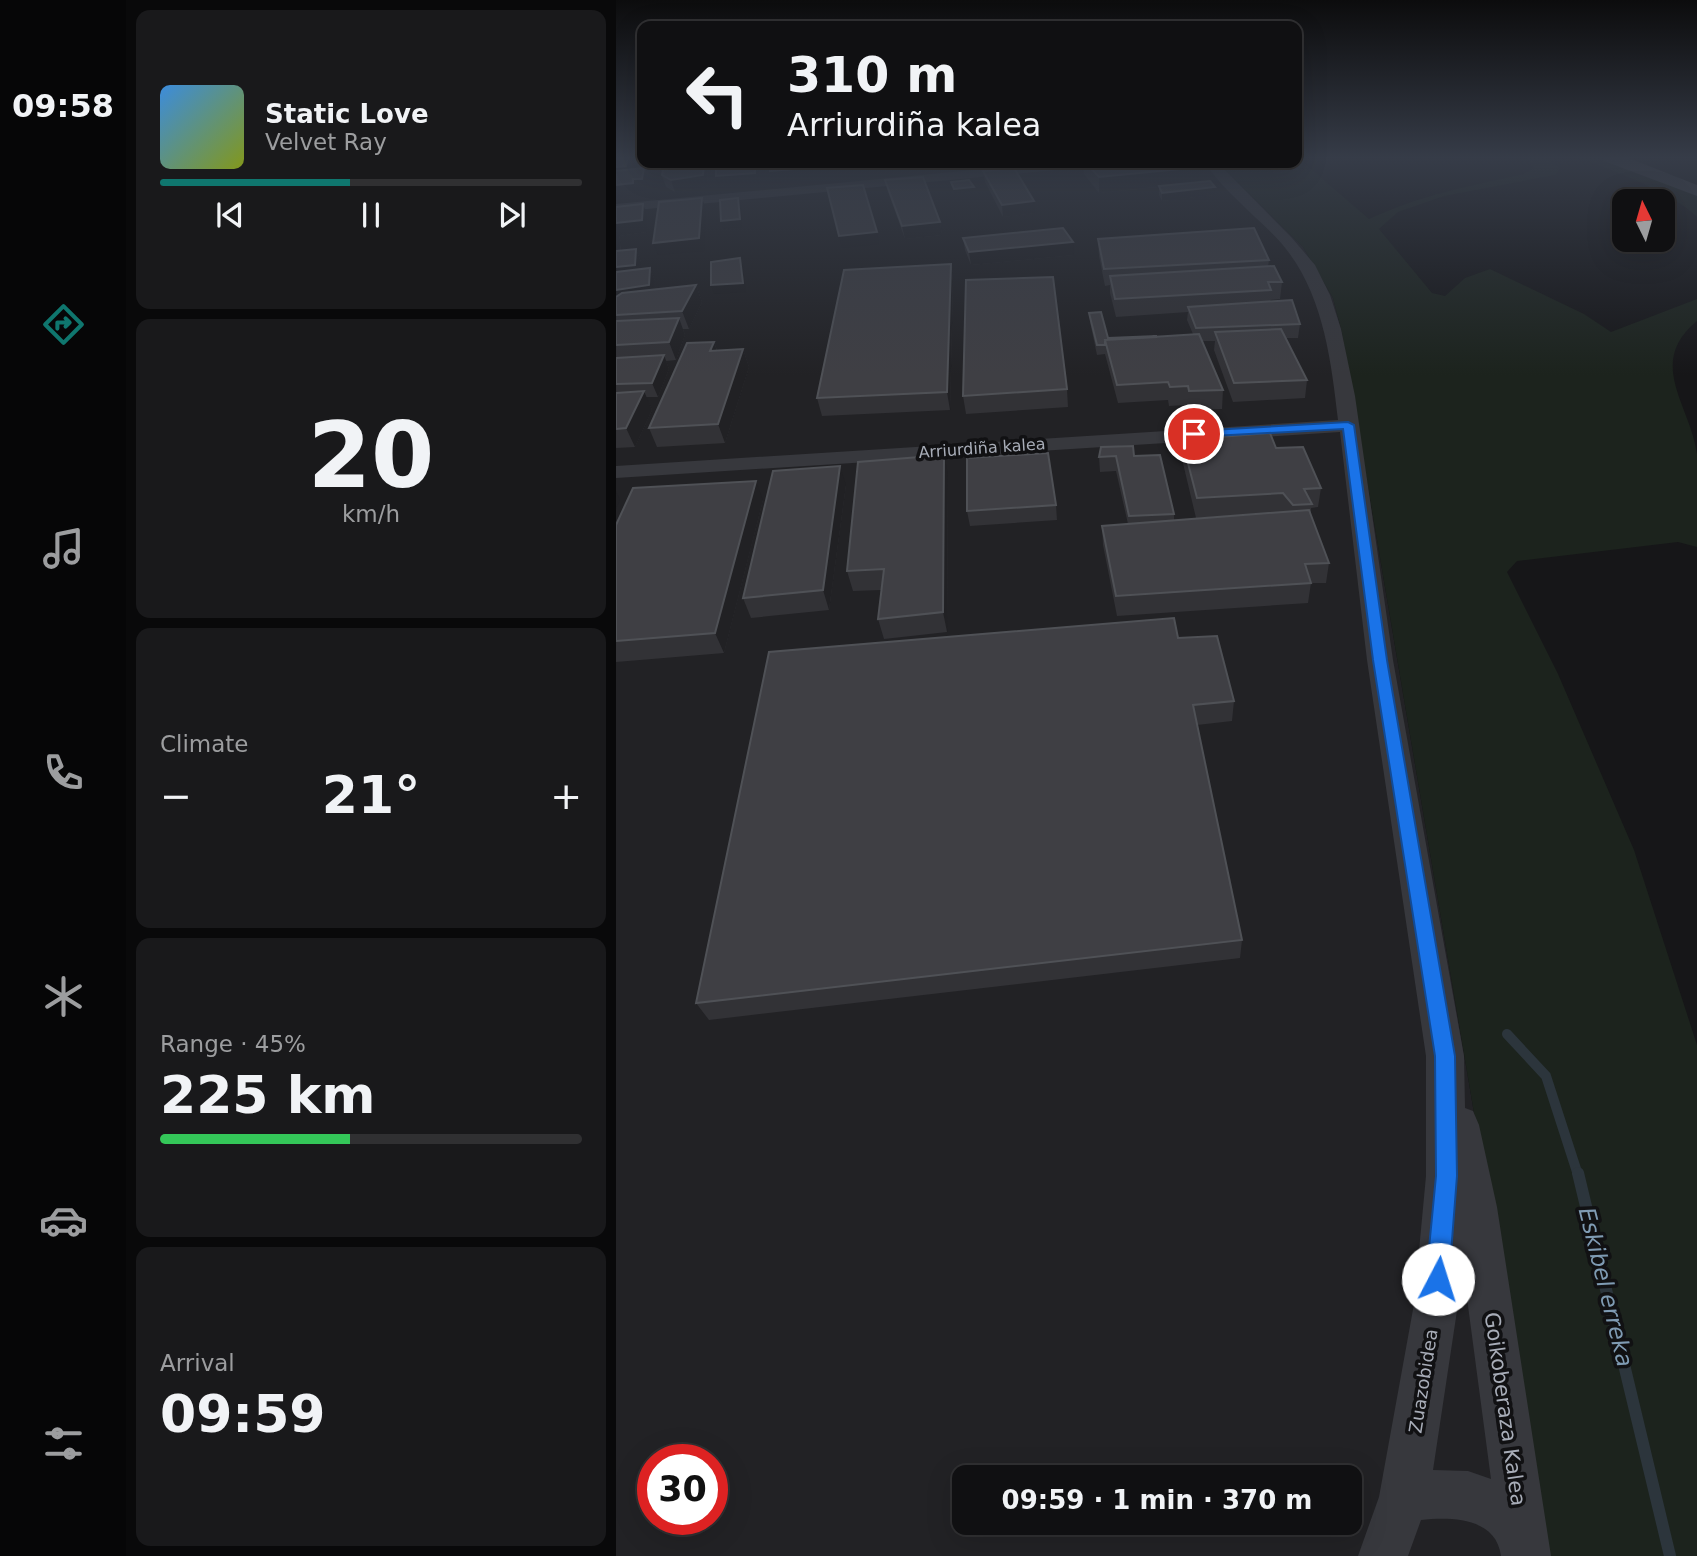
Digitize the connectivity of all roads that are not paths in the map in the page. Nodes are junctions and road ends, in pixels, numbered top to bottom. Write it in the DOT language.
graph roads {
  1 [pos="1276,230"];
  2 [pos="1348,425"];
  3 [pos="616,472"];
  4 [pos="1445,1056"];
  5 [pos="1404,1497"];
  6 [pos="1525,1547"];
  7 [pos="1383,1556"];
  1 -- 2 [label="street, Zuazobidea"];
  2 -- 3 [label="street, Arriurdiña kalea"];
  2 -- 4 [label="street, Zuazobidea"];
  4 -- 5 [label="street, Zuazobidea"];
  4 -- 6 [label="street, Goikoberaza Kalea"];
  5 -- 6 [label="street"];
  5 -- 7 [label="street, Zuazobidea"];
}
